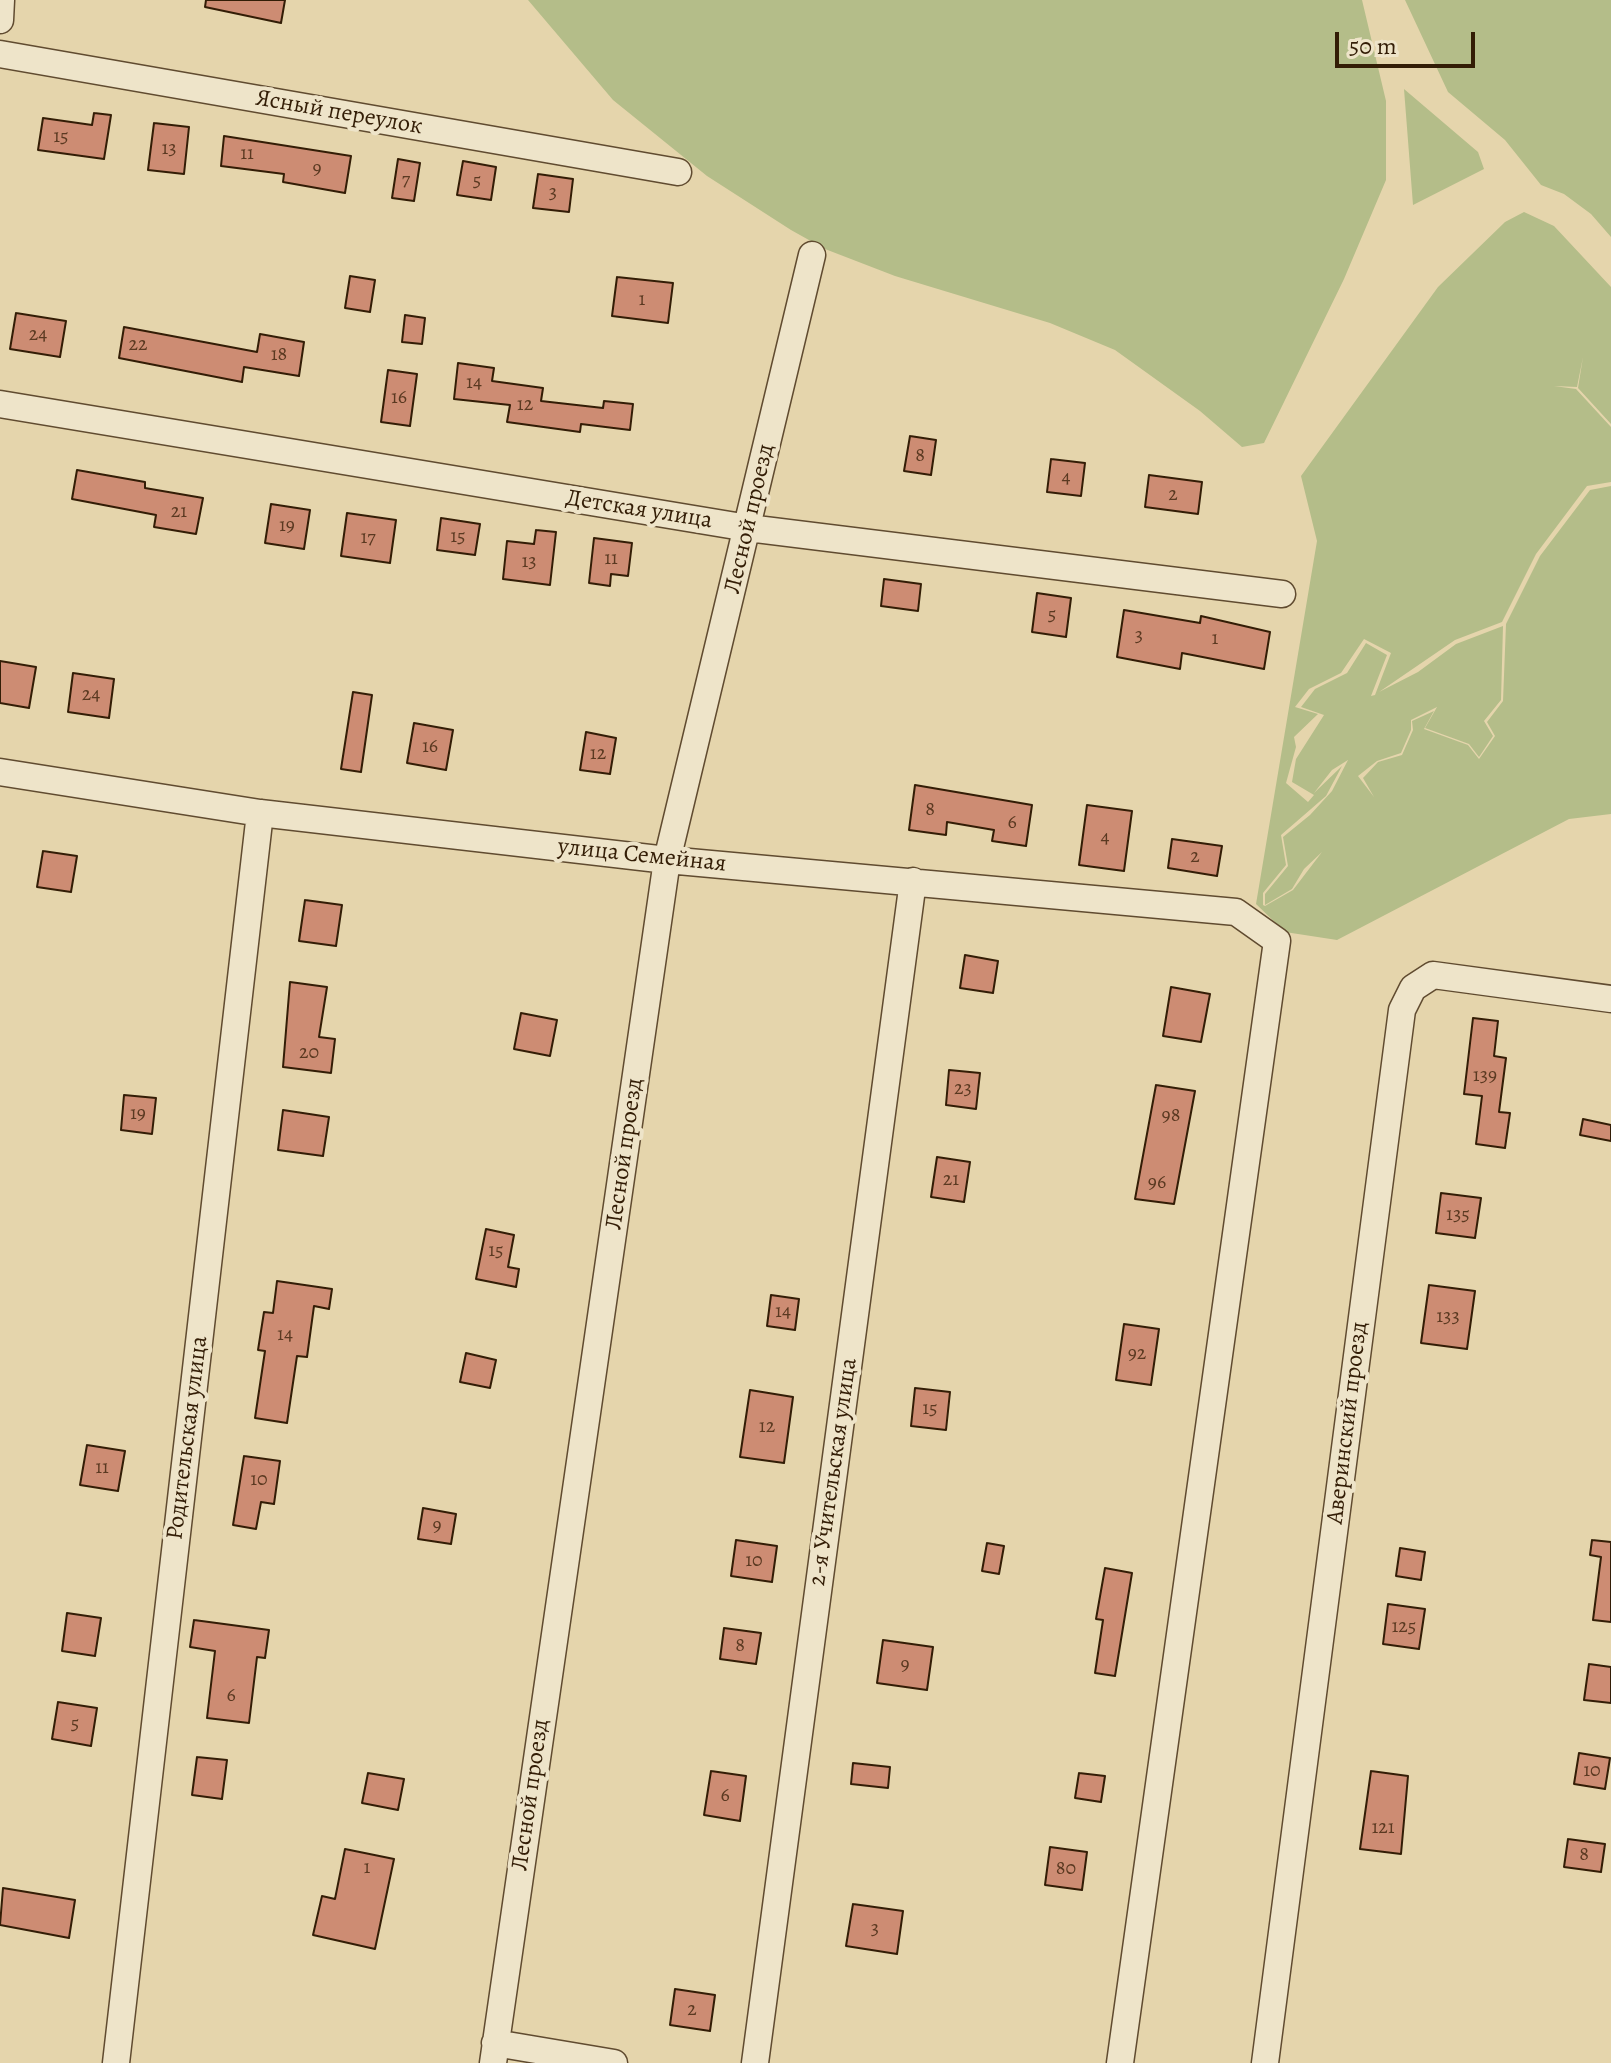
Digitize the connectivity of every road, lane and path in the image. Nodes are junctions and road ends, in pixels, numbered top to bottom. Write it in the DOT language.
graph roads {
  1 [pos="1,0"];
  2 [pos="0,20"];
  3 [pos="0,54"];
  4 [pos="678,172"];
  5 [pos="812,255"];
  6 [pos="0,404"];
  7 [pos="748,528"];
  8 [pos="1282,594"];
  9 [pos="0,772"];
  10 [pos="260,813"];
  11 [pos="667,860"];
  12 [pos="913,881"];
  13 [pos="1611,999"];
  14 [pos="494,2053"];
  15 [pos="116,2063"];
  16 [pos="614,2063"];
  17 [pos="755,2063"];
  18 [pos="1120,2063"];
  19 [pos="1265,2063"];
  1 -- 2 [label="street"];
  3 -- 4 [label="street, Ясный переулок"];
  5 -- 7 [label="street, Лесной проезд"];
  6 -- 7 [label="street, Детская улица"];
  7 -- 8 [label="street, Детская улица"];
  7 -- 11 [label="street, Лесной проезд"];
  9 -- 10 [label="street, улица Семейная"];
  10 -- 11 [label="street, улица Семейная"];
  10 -- 15 [label="street, Родительская улица"];
  11 -- 12 [label="street, улица Семейная"];
  11 -- 14 [label="street, Лесной проезд"];
  12 -- 17 [label="street, 2-я Учительская улица"];
  12 -- 18 [label="street, улица Семейная"];
  13 -- 19 [label="street, Аверинский проезд"];
  14 -- 16 [label="street"];
}
